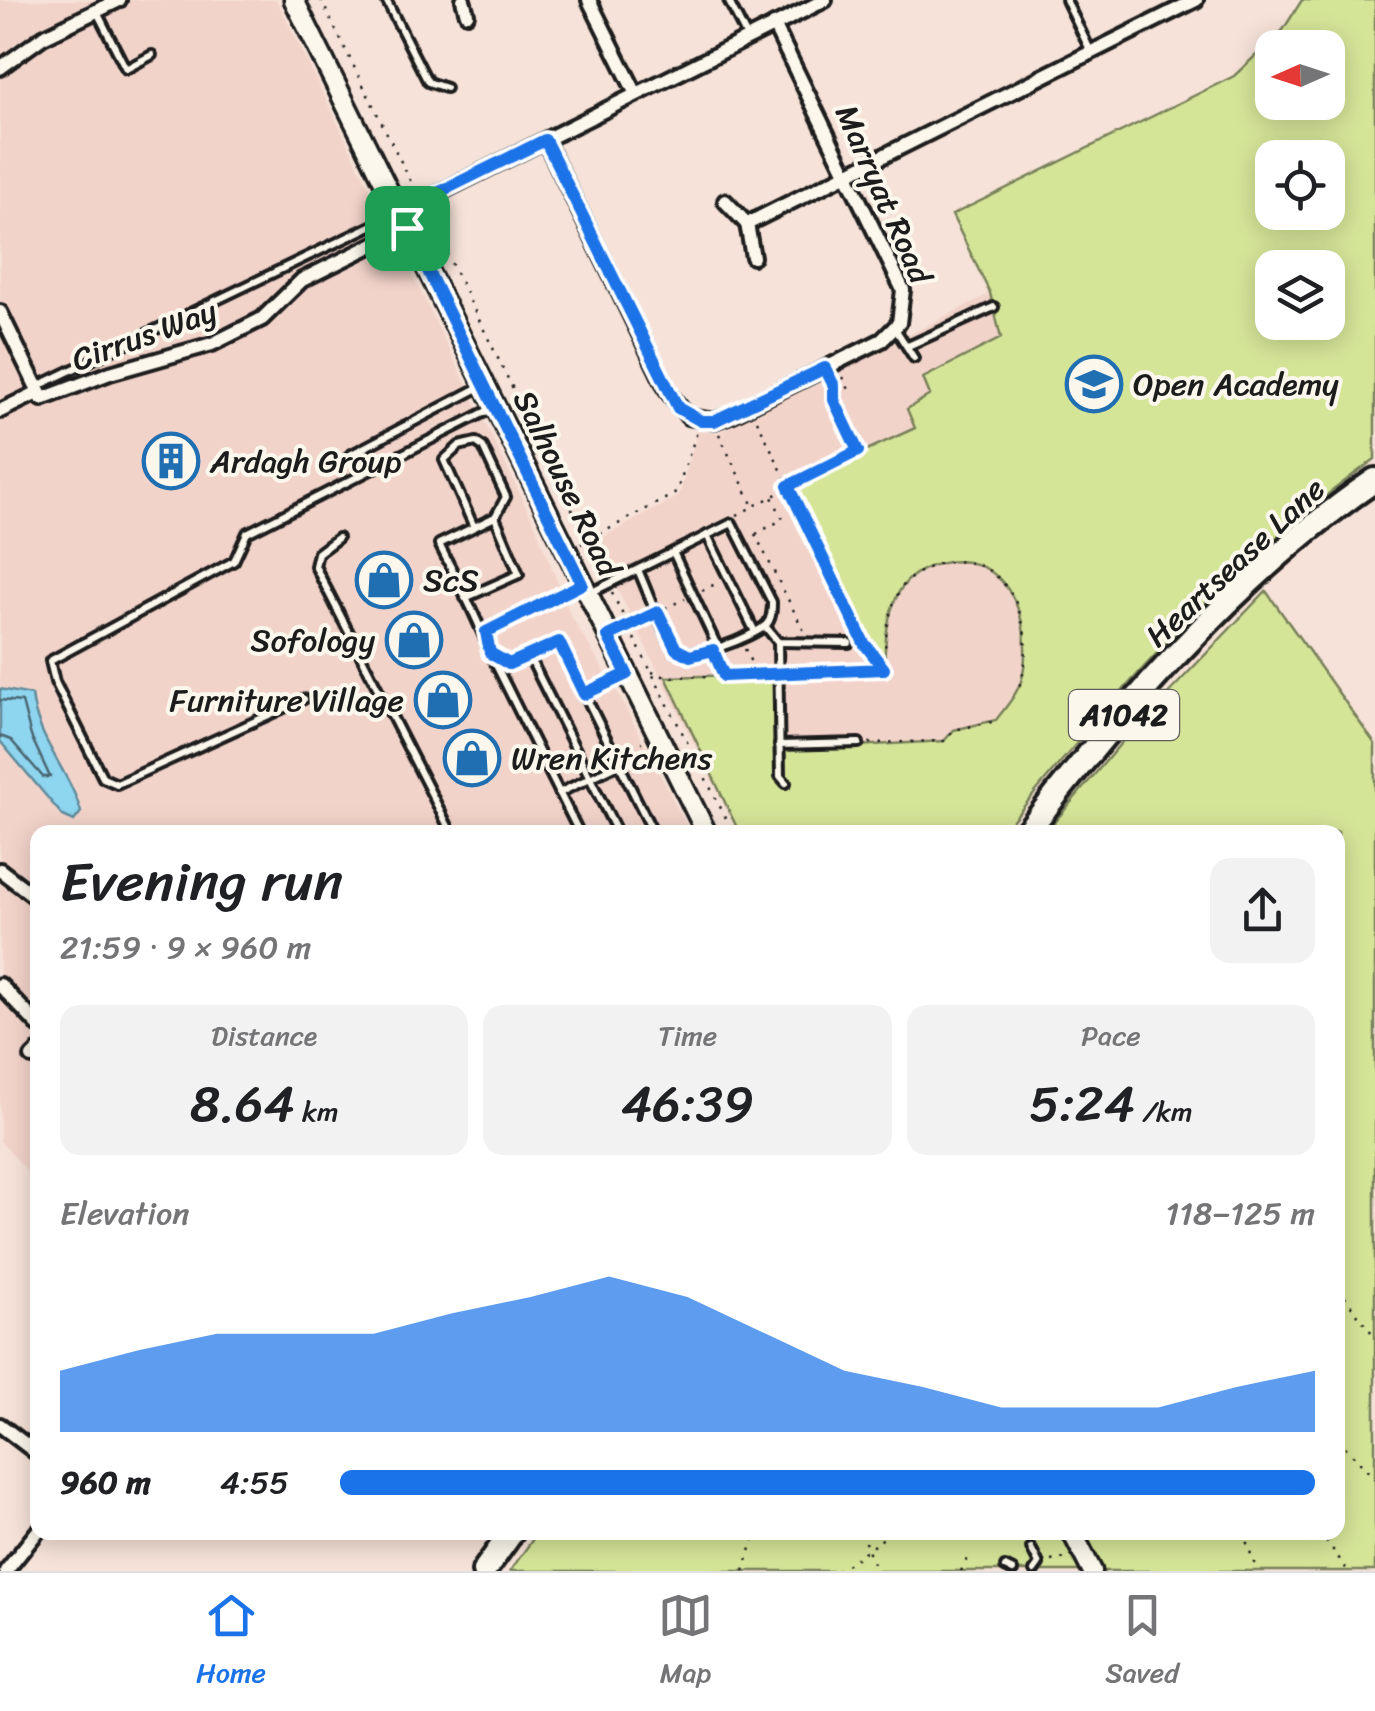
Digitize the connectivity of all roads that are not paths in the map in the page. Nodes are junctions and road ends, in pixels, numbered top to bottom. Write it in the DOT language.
graph roads {
  1 [pos="120,0"];
  2 [pos="294,0"];
  3 [pos="386,0"];
  4 [pos="589,0"];
  5 [pos="728,0"];
  6 [pos="825,0"];
  7 [pos="1066,0"];
  8 [pos="1196,0"];
  9 [pos="96,11"];
  10 [pos="774,25"];
  11 [pos="748,38"];
  12 [pos="1092,53"];
  13 [pos="152,55"];
  14 [pos="0,68"];
  15 [pos="446,88"];
  16 [pos="636,94"];
  17 [pos="545,140"];
  18 [pos="848,174"];
  19 [pos="725,201"];
  20 [pos="403,220"];
  21 [pos="747,224"];
  22 [pos="752,256"];
  23 [pos="994,307"];
  24 [pos="0,312"];
  25 [pos="894,329"];
  26 [pos="908,346"];
  27 [pos="914,358"];
  28 [pos="486,384"];
  29 [pos="38,389"];
  30 [pos="496,406"];
  31 [pos="0,411"];
  32 [pos="350,455"];
  33 [pos="1375,480"];
  34 [pos="495,517"];
  35 [pos="474,527"];
  36 [pos="707,535"];
  37 [pos="338,538"];
  38 [pos="673,552"];
  39 [pos="638,570"];
  40 [pos="585,589"];
  41 [pos="466,598"];
  42 [pos="658,612"];
  43 [pos="765,626"];
  44 [pos="754,630"];
  45 [pos="486,632"];
  46 [pos="608,636"];
  47 [pos="778,642"];
  48 [pos="848,643"];
  49 [pos="716,649"];
  50 [pos="490,653"];
  51 [pos="529,656"];
  52 [pos="304,699"];
  53 [pos="858,743"];
  54 [pos="779,745"];
  55 [pos="619,764"];
  56 [pos="590,778"];
  57 [pos="786,782"];
  58 [pos="559,793"];
  59 [pos="447,825"];
  60 [pos="575,825"];
  61 [pos="613,825"];
  62 [pos="650,825"];
  63 [pos="702,825"];
  64 [pos="1032,825"];
  65 [pos="0,870"];
  66 [pos="30,893"];
  67 [pos="0,985"];
  68 [pos="30,1017"];
  69 [pos="0,1425"];
  70 [pos="30,1448"];
  71 [pos="31,1540"];
  72 [pos="506,1540"];
  73 [pos="1076,1540"];
  74 [pos="1031,1548"];
  75 [pos="1087,1563"];
  76 [pos="1037,1567"];
  77 [pos="6,1571"];
  78 [pos="484,1571"];
  1 -- 9 [label="street"];
  2 -- 20 [label="street, Salhouse Road"];
  3 -- 15 [label="lane"];
  4 -- 16 [label="street"];
  5 -- 11 [label="lane"];
  6 -- 10 [label="street, Cirrus Way"];
  7 -- 12 [label="lane"];
  8 -- 12 [label="street"];
  9 -- 13 [label="lane"];
  9 -- 14 [label="street"];
  10 -- 11 [label="street, Cirrus Way"];
  10 -- 18 [label="street, Marryat Road"];
  11 -- 16 [label="street, Cirrus Way"];
  12 -- 18 [label="street"];
  16 -- 17 [label="street, Cirrus Way"];
  17 -- 20 [label="street, Cirrus Way"];
  17 -- 25 [label="street, Marryat Road"];
  18 -- 21 [label="street"];
  18 -- 25 [label="street, Marryat Road"];
  19 -- 21 [label="street"];
  20 -- 28 [label="street, Salhouse Road"];
  20 -- 29 [label="lane"];
  20 -- 29 [label="street, Cirrus Way"];
  21 -- 22 [label="street"];
  23 -- 26 [label="lane"];
  24 -- 29 [label="street"];
  25 -- 26 [label="lane"];
  26 -- 27 [label="lane"];
  28 -- 30 [label="street, Salhouse Road"];
  28 -- 32 [label="lane"];
  29 -- 31 [label="street, Cirrus Way"];
  30 -- 40 [label="street, Salhouse Road"];
  30 -- 52 [label="lane"];
  33 -- 64 [label="highway, Heartsease Lane / A1042"];
  34 -- 35 [label="lane"];
  34 -- 35 [label="lane"];
  34 -- 41 [label="lane"];
  35 -- 41 [label="lane"];
  36 -- 38 [label="lane"];
  36 -- 43 [label="lane"];
  36 -- 44 [label="lane"];
  37 -- 59 [label="lane"];
  38 -- 39 [label="lane"];
  38 -- 49 [label="lane"];
  39 -- 40 [label="lane"];
  39 -- 42 [label="lane"];
  40 -- 45 [label="lane"];
  40 -- 46 [label="street, Salhouse Road"];
  41 -- 45 [label="lane"];
  42 -- 46 [label="lane"];
  42 -- 49 [label="lane"];
  43 -- 44 [label="lane"];
  43 -- 47 [label="lane"];
  44 -- 49 [label="lane"];
  45 -- 50 [label="lane"];
  46 -- 63 [label="street, Salhouse Road"];
  47 -- 48 [label="lane"];
  47 -- 54 [label="lane"];
  50 -- 51 [label="lane"];
  50 -- 58 [label="lane"];
  51 -- 55 [label="lane"];
  51 -- 56 [label="lane"];
  53 -- 54 [label="lane"];
  54 -- 57 [label="lane"];
  55 -- 56 [label="lane"];
  55 -- 62 [label="lane"];
  56 -- 58 [label="lane"];
  56 -- 61 [label="lane"];
  58 -- 60 [label="lane"];
  65 -- 66 [label="street"];
  67 -- 68 [label="street"];
  69 -- 70 [label="street"];
  71 -- 77 [label="street"];
  72 -- 78 [label="highway"];
  73 -- 75 [label="street"];
  74 -- 76 [label="lane"];
}
